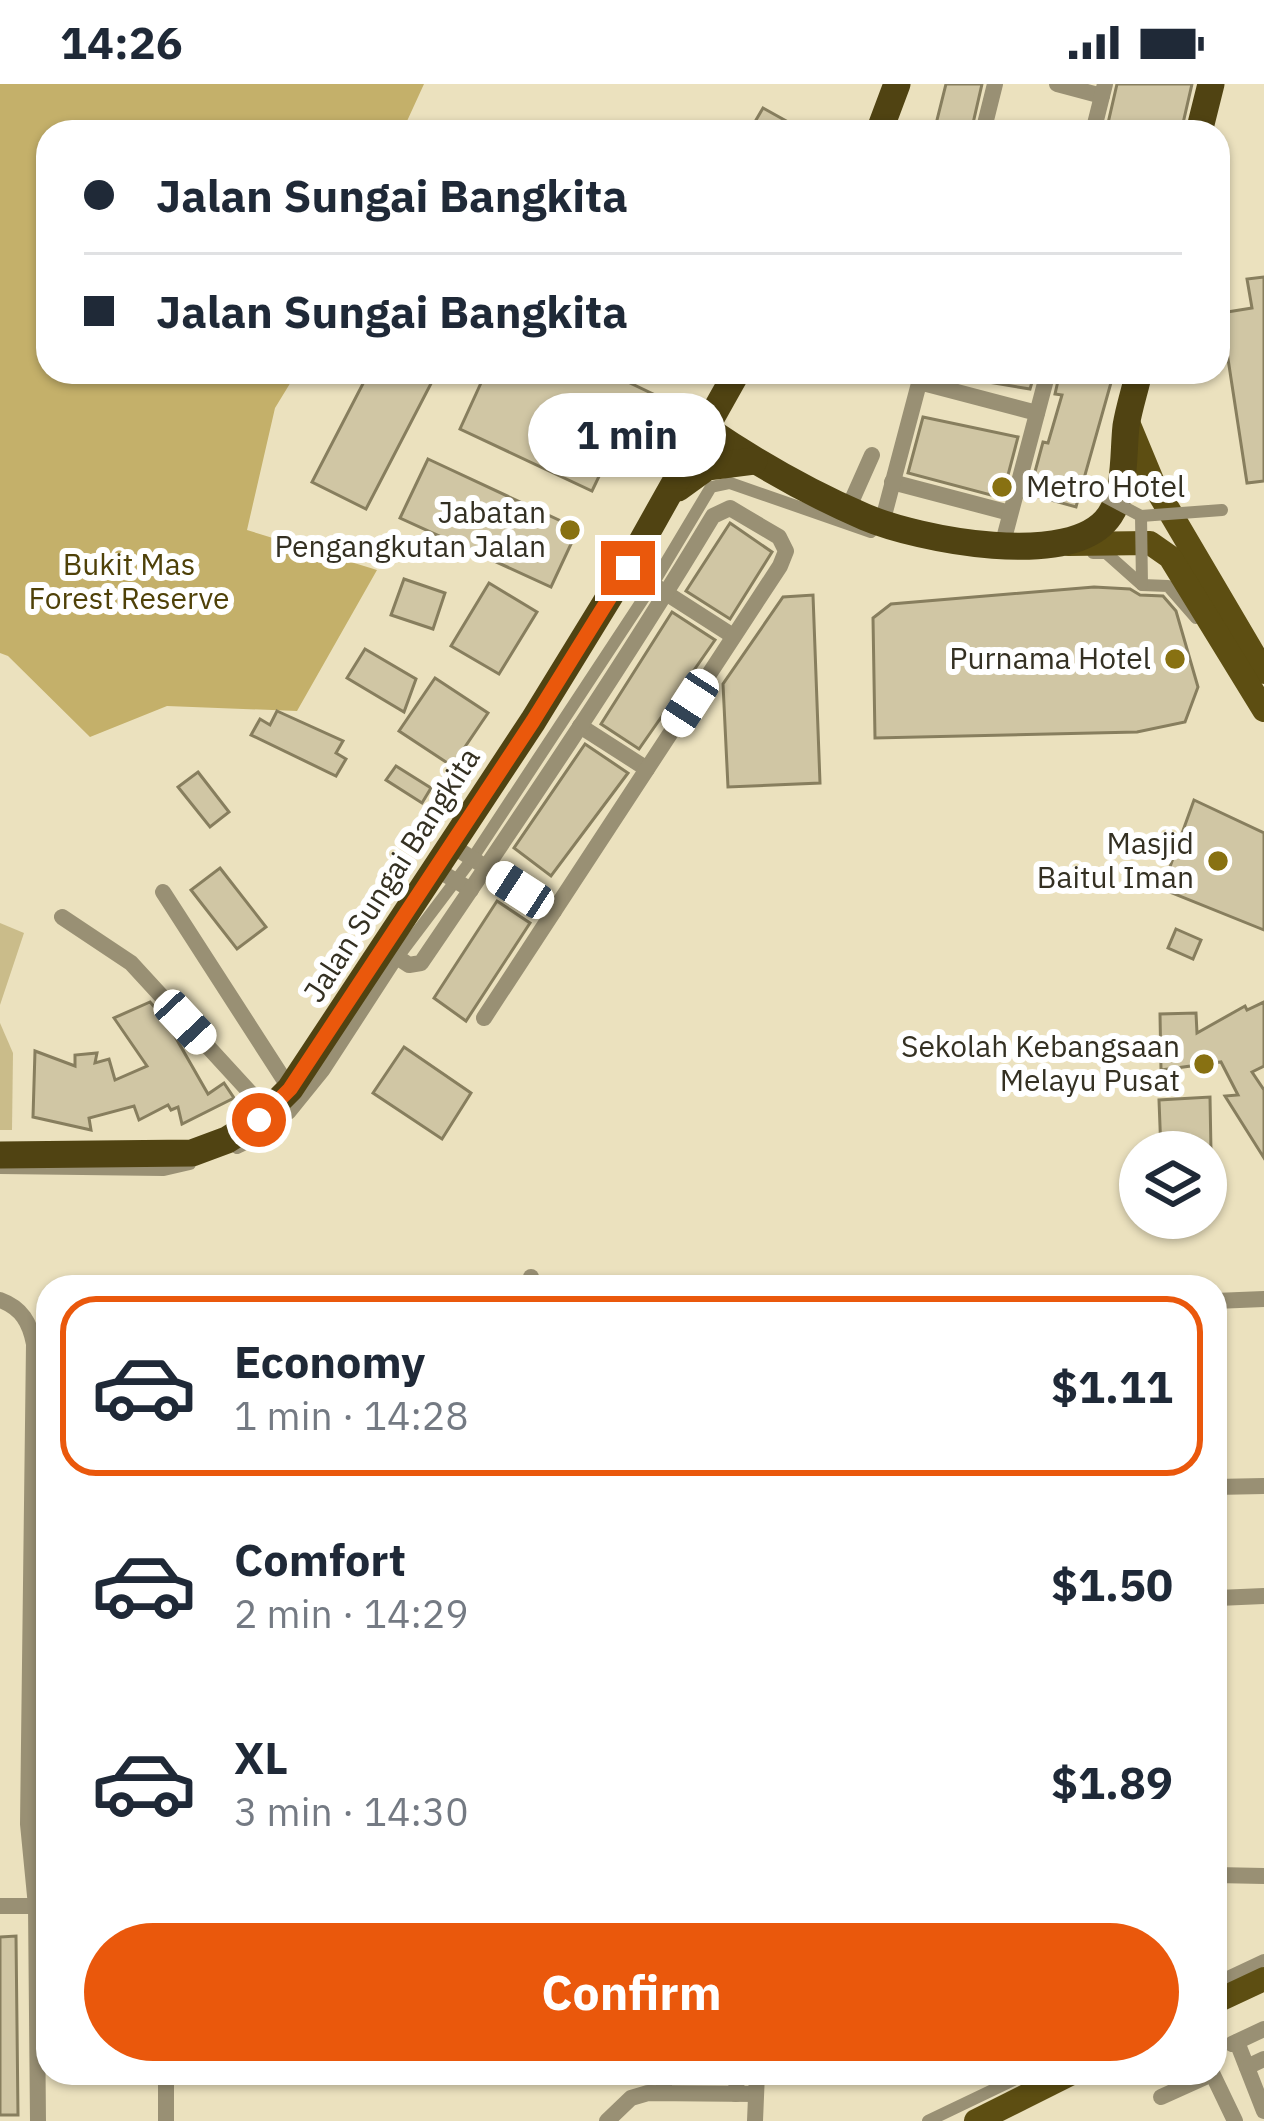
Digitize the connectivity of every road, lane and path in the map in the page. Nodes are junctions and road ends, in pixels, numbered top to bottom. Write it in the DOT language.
graph roads {
  1 [pos="897,84"];
  2 [pos="995,84"];
  3 [pos="1057,84"];
  4 [pos="1211,84"];
  5 [pos="1104,90"];
  6 [pos="884,120"];
  7 [pos="986,120"];
  8 [pos="1096,120"];
  9 [pos="1202,120"];
  10 [pos="730,384"];
  11 [pos="732,384"];
  12 [pos="918,384"];
  13 [pos="943,384"];
  14 [pos="1045,384"];
  15 [pos="1136,384"];
  16 [pos="1037,412"];
  17 [pos="1127,420"];
  18 [pos="705,428"];
  19 [pos="872,455"];
  20 [pos="754,461"];
  21 [pos="892,482"];
  22 [pos="1093,490"];
  23 [pos="663,504"];
  24 [pos="848,508"];
  25 [pos="1222,510"];
  26 [pos="1010,513"];
  27 [pos="1141,516"];
  28 [pos="881,523"];
  29 [pos="1062,544"];
  30 [pos="1002,546"];
  31 [pos="628,568"];
  32 [pos="1142,586"];
  33 [pos="660,588"];
  34 [pos="733,636"];
  35 [pos="1264,672"];
  36 [pos="1264,710"];
  37 [pos="1264,725"];
  38 [pos="580,726"];
  39 [pos="646,769"];
  40 [pos="462,869"];
  41 [pos="163,892"];
  42 [pos="554,911"];
  43 [pos="62,917"];
  44 [pos="391,952"];
  45 [pos="484,1018"];
  46 [pos="290,1089"];
  47 [pos="268,1112"];
  48 [pos="0,1155"];
  49 [pos="0,1168"];
  50 [pos="1264,1299"];
  51 [pos="0,1300"];
  52 [pos="1227,1301"];
  53 [pos="1264,1486"];
  54 [pos="1227,1487"];
  55 [pos="1264,1596"];
  56 [pos="1227,1598"];
  57 [pos="1227,1875"];
  58 [pos="1264,1876"];
  59 [pos="0,1906"];
  60 [pos="36,1906"];
  61 [pos="1264,1960"];
  62 [pos="1227,1978"];
  63 [pos="1264,1978"];
  64 [pos="1227,1996"];
  65 [pos="1264,2029"];
  66 [pos="1255,2063"];
  67 [pos="38,2085"];
  68 [pos="166,2085"];
  69 [pos="664,2085"];
  70 [pos="736,2085"];
  71 [pos="757,2085"];
  72 [pos="1003,2085"];
  73 [pos="1048,2085"];
  74 [pos="1188,2085"];
  75 [pos="1217,2085"];
  76 [pos="664,2092"];
  77 [pos="736,2094"];
  78 [pos="756,2094"];
  79 [pos="1161,2097"];
  80 [pos="1264,2111"];
  81 [pos="38,2121"];
  82 [pos="166,2121"];
  83 [pos="607,2121"];
  84 [pos="755,2121"];
  85 [pos="928,2121"];
  86 [pos="976,2121"];
  87 [pos="1234,2121"];
  1 -- 6 [label="highway"];
  2 -- 7 [label="street"];
  3 -- 5 [label="street"];
  4 -- 9 [label="highway"];
  5 -- 8 [label="street"];
  10 -- 18 [label="highway, Jalan Sungai Bangkita"];
  11 -- 20 [label="highway"];
  12 -- 21 [label="street"];
  13 -- 16 [label="street"];
  14 -- 16 [label="street"];
  15 -- 17 [label="highway"];
  16 -- 26 [label="street"];
  17 -- 29 [label="highway"];
  17 -- 35 [label="main road"];
  18 -- 20 [label="highway"];
  18 -- 23 [label="highway, Jalan Sungai Bangkita"];
  19 -- 24 [label="street"];
  20 -- 23 [label="highway"];
  20 -- 24 [label="highway"];
  21 -- 26 [label="street"];
  21 -- 28 [label="street"];
  22 -- 27 [label="street, bridge"];
  23 -- 31 [label="highway, Jalan Sungai Bangkita"];
  24 -- 28 [label="highway"];
  25 -- 27 [label="street, bridge"];
  26 -- 30 [label="street"];
  27 -- 32 [label="street, bridge"];
  28 -- 30 [label="highway"];
  29 -- 30 [label="highway"];
  29 -- 36 [label="main road"];
  31 -- 33 [label="street"];
  31 -- 40 [label="highway, Jalan Sungai Bangkita"];
  32 -- 33 [label="street"];
  32 -- 37 [label="street"];
  33 -- 34 [label="street"];
  33 -- 34 [label="street"];
  33 -- 38 [label="street"];
  33 -- 40 [label="street"];
  34 -- 39 [label="street"];
  38 -- 39 [label="street"];
  38 -- 40 [label="street"];
  39 -- 42 [label="street"];
  40 -- 42 [label="street"];
  40 -- 44 [label="highway, Jalan Sungai Bangkita"];
  40 -- 44 [label="street"];
  41 -- 46 [label="street"];
  42 -- 45 [label="street"];
  43 -- 47 [label="street"];
  44 -- 46 [label="highway, Jalan Sungai Bangkita"];
  44 -- 49 [label="street"];
  46 -- 47 [label="highway, Jalan Sungai Bangkita"];
  47 -- 48 [label="highway, Jalan Sungai Bangkita"];
  50 -- 52 [label="street"];
  51 -- 60 [label="street"];
  53 -- 54 [label="street"];
  55 -- 56 [label="street"];
  57 -- 58 [label="street"];
  59 -- 60 [label="street"];
  61 -- 62 [label="street"];
  63 -- 64 [label="main road"];
  65 -- 66 [label="street"];
  66 -- 80 [label="street"];
  67 -- 81 [label="street"];
  68 -- 82 [label="street"];
  69 -- 76 [label="street"];
  70 -- 77 [label="street"];
  71 -- 78 [label="street"];
  72 -- 85 [label="street"];
  73 -- 86 [label="main road"];
  74 -- 79 [label="street"];
  75 -- 87 [label="street"];
  76 -- 77 [label="street"];
  76 -- 83 [label="street"];
  77 -- 78 [label="street"];
  78 -- 84 [label="street"];
}
